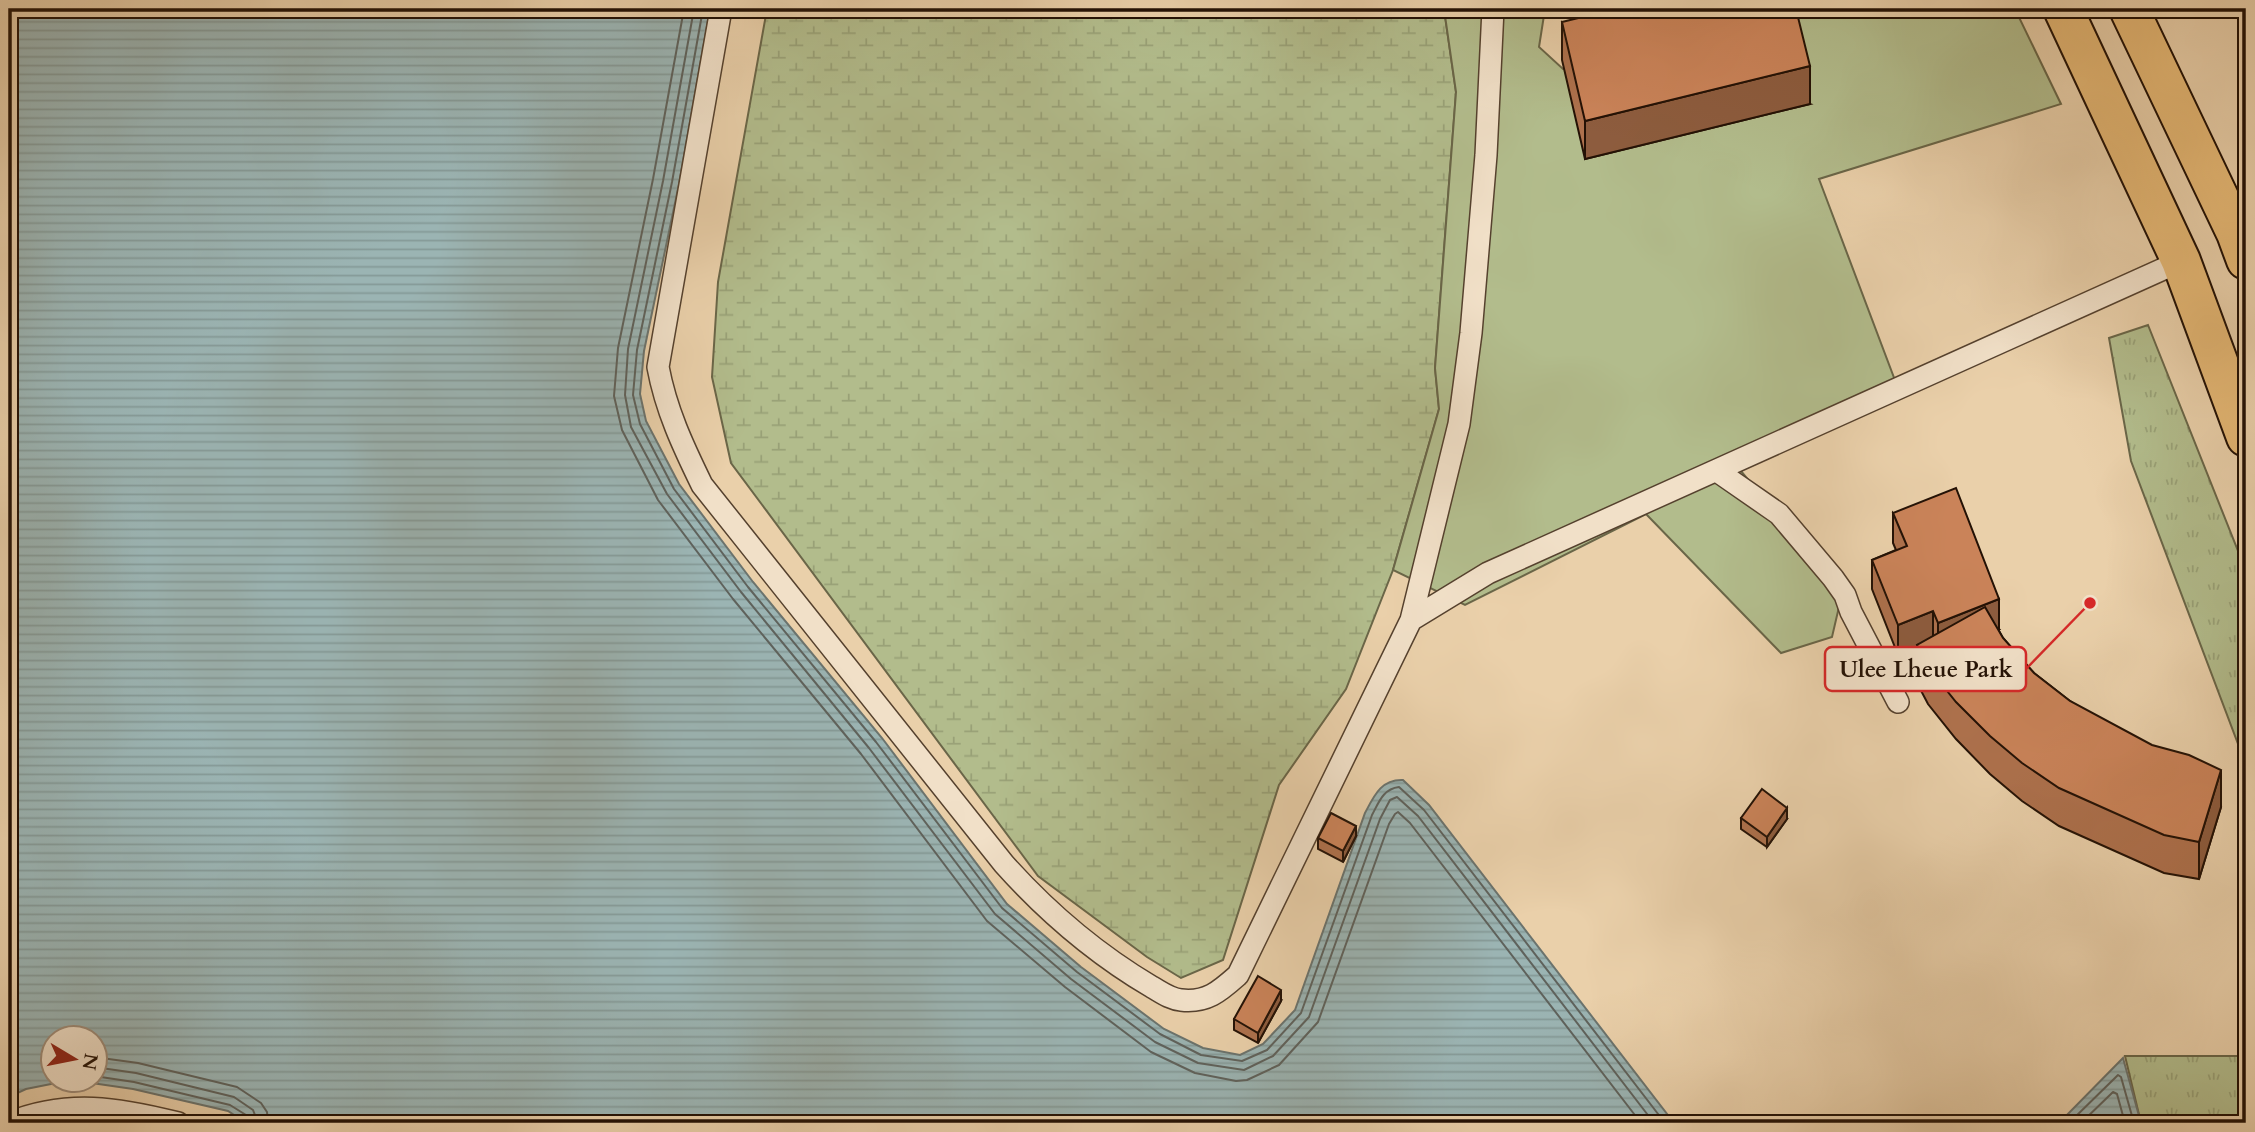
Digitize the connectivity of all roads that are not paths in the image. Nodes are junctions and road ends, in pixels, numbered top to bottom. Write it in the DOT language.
graph roads {
  1 [pos="721,9"];
  2 [pos="1493,9"];
  3 [pos="2063,9"];
  4 [pos="2129,9"];
  5 [pos="2241,246"];
  6 [pos="2181,261"];
  7 [pos="2246,437"];
  8 [pos="1717,471"];
  9 [pos="1411,620"];
  10 [pos="1899,702"];
  11 [pos="9,1122"];
  12 [pos="178,1123"];
  1 -- 9 [label="lane"];
  2 -- 9 [label="lane"];
  3 -- 6 [label="highway"];
  4 -- 5 [label="highway"];
  5 -- 6 [label="highway"];
  6 -- 7 [label="highway"];
  6 -- 8 [label="lane"];
  8 -- 9 [label="lane"];
  8 -- 10 [label="lane"];
  11 -- 12 [label="lane"];
}
